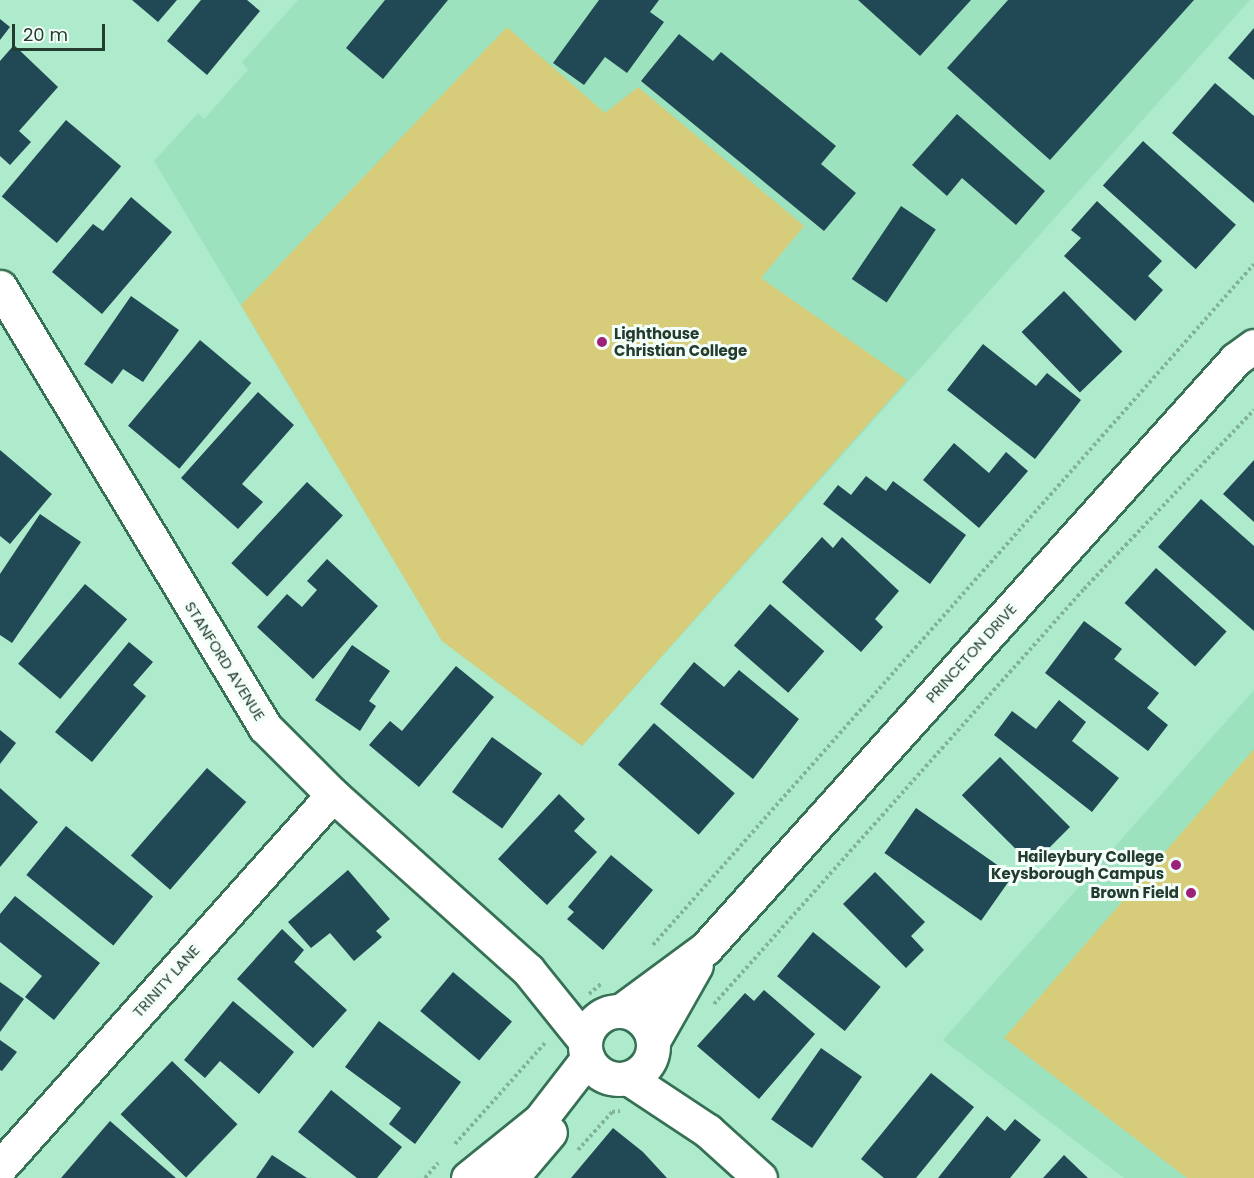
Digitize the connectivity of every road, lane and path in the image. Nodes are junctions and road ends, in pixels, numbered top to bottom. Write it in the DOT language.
graph roads {
  1 [pos="1254,264"];
  2 [pos="0,287"];
  3 [pos="1254,323"];
  4 [pos="1245,353"];
  5 [pos="1254,410"];
  6 [pos="333,795"];
  7 [pos="706,948"];
  8 [pos="644,955"];
  9 [pos="708,1010"];
  10 [pos="604,1037"];
  11 [pos="653,1048"];
  12 [pos="708,1131"];
  13 [pos="448,1152"];
  14 [pos="575,1153"];
  15 [pos="441,1161"];
  16 [pos="0,1167"];
  17 [pos="425,1178"];
  18 [pos="468,1178"];
  19 [pos="511,1178"];
  20 [pos="760,1178"];
  1 -- 8 [label="path"];
  2 -- 6 [label="street, STANFORD AVENUE"];
  3 -- 4 [label="street, PRINCETON DRIVE"];
  4 -- 7 [label="street, PRINCETON DRIVE"];
  5 -- 9 [label="path"];
  6 -- 10 [label="street, STANFORD AVENUE"];
  6 -- 16 [label="street, TRINITY LANE"];
  7 -- 10 [label="street, PRINCETON DRIVE"];
  7 -- 11 [label="street, PRINCETON DRIVE"];
  10 -- 11 [label="street"];
  10 -- 11 [label="street, PRINCETON DRIVE"];
  10 -- 12 [label="street"];
  10 -- 13 [label="path"];
  10 -- 14 [label="path"];
  10 -- 18 [label="street, PRINCETON DRIVE"];
  10 -- 19 [label="street, PRINCETON DRIVE"];
  11 -- 12 [label="street"];
  12 -- 20 [label="street"];
  15 -- 17 [label="path"];
}
